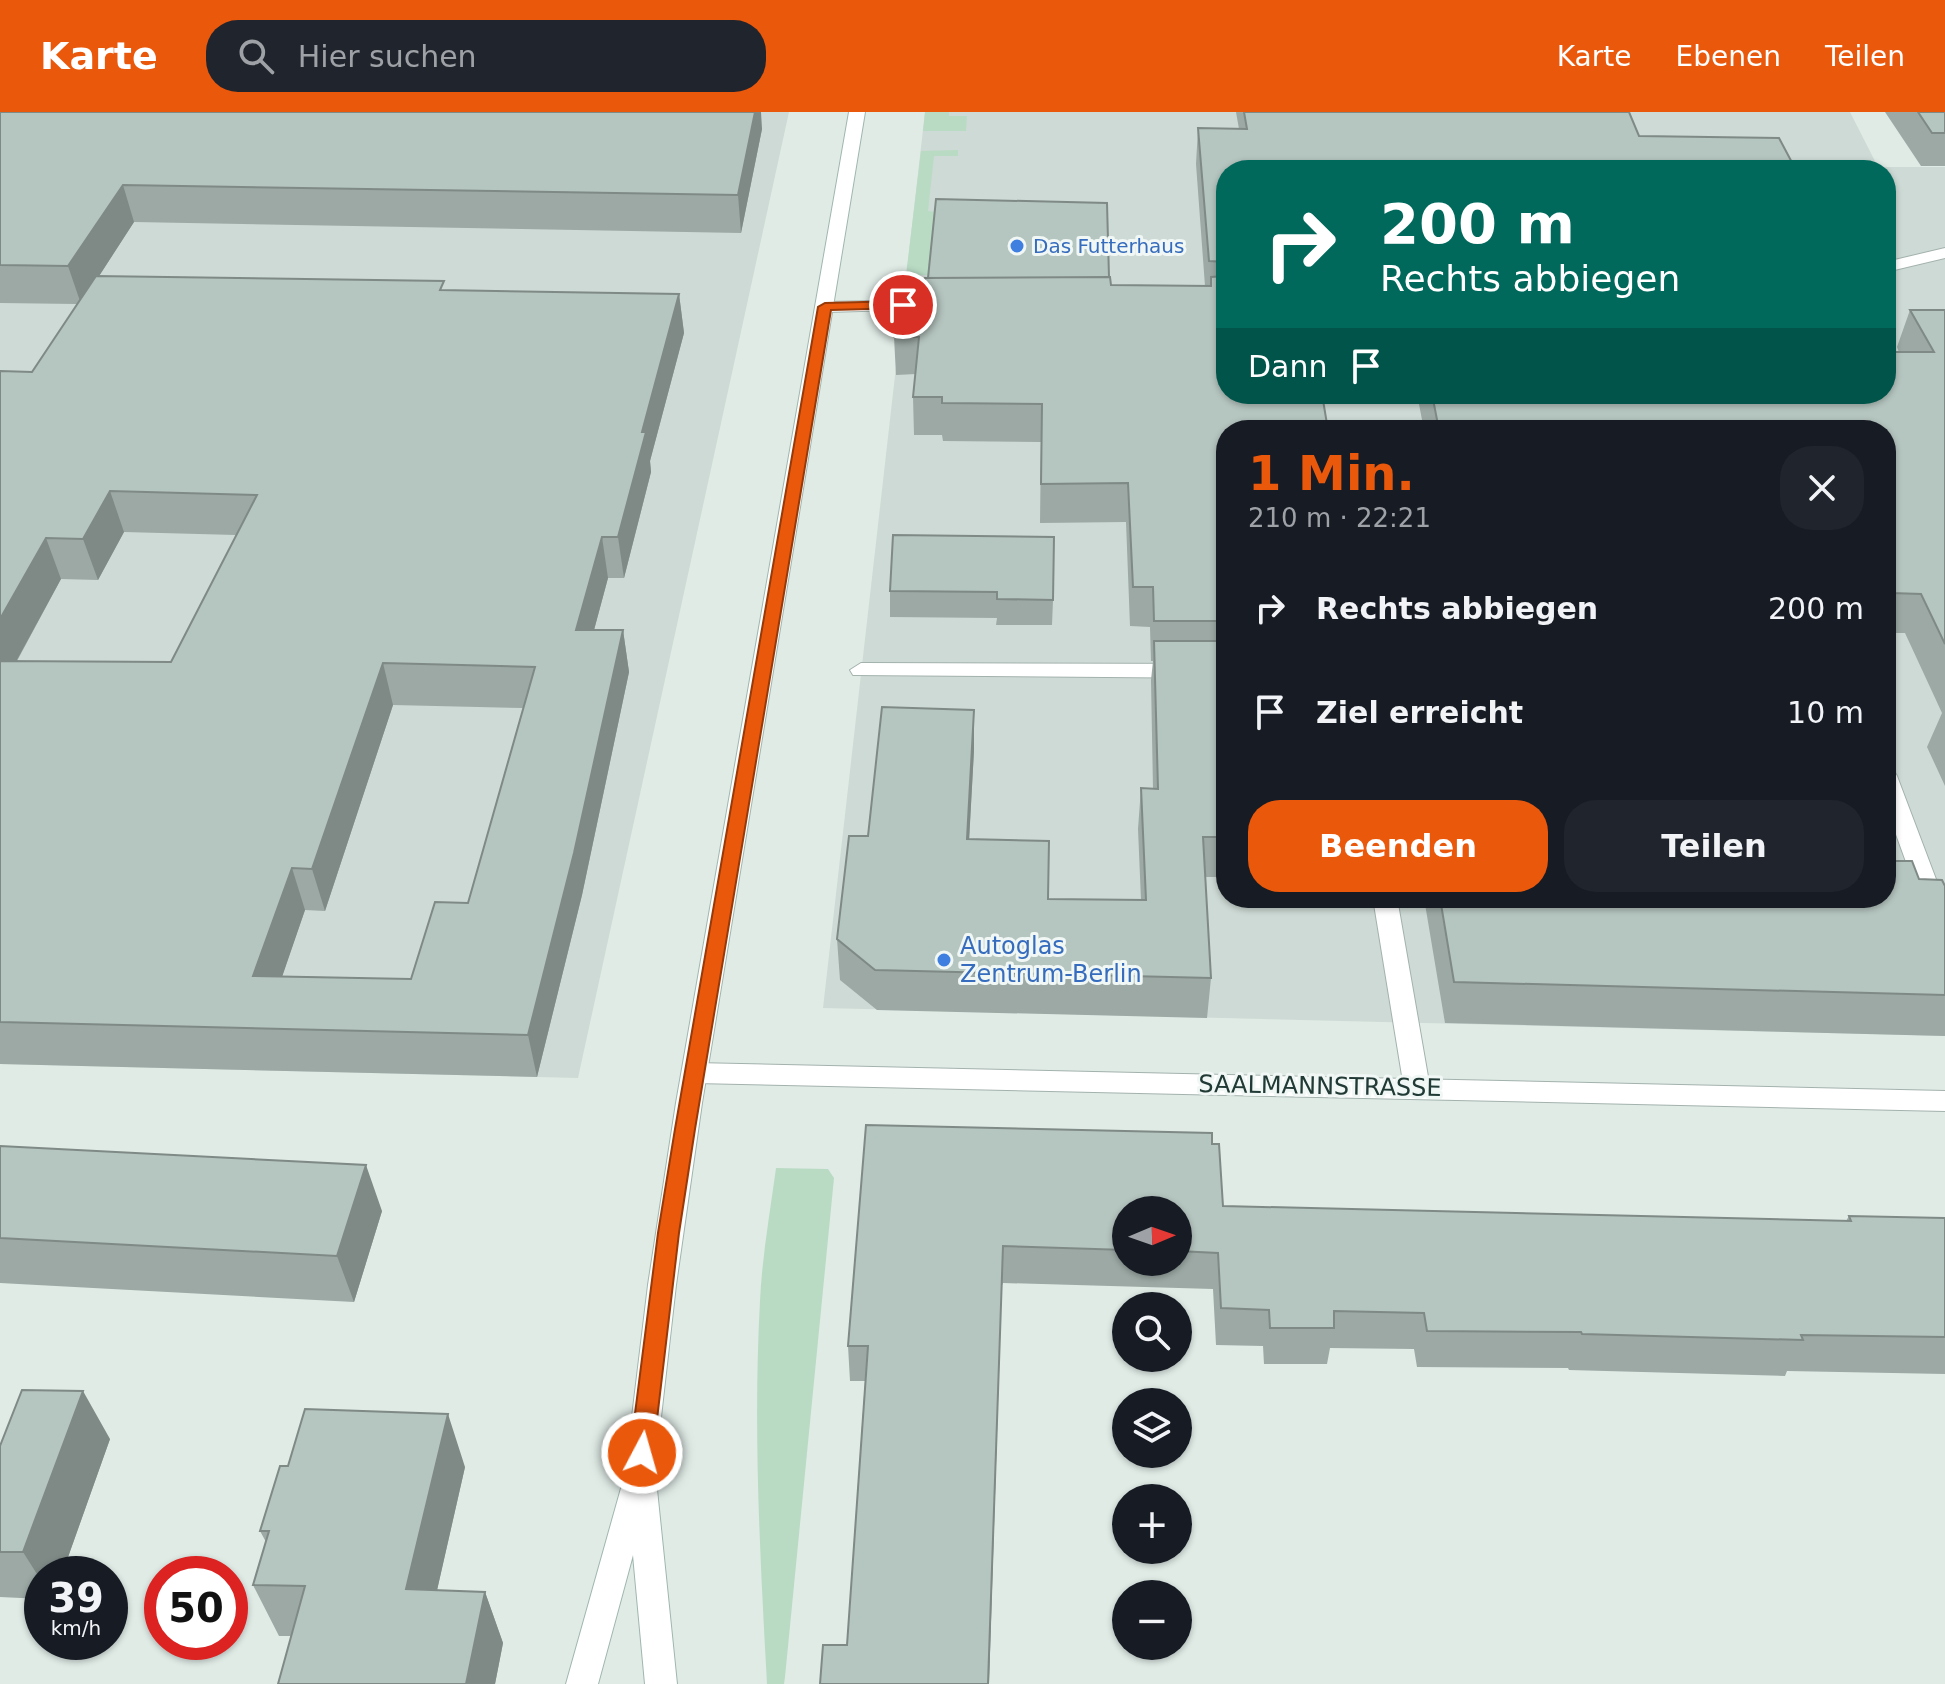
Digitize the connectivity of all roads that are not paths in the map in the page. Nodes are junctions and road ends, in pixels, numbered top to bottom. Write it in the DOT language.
graph roads {
  1 [pos="857,112"];
  2 [pos="1945,253"];
  3 [pos="1896,265"];
  4 [pos="949,305"];
  5 [pos="825,307"];
  6 [pos="861,670"];
  7 [pos="1216,671"];
  8 [pos="1896,803"];
  9 [pos="1387,908"];
  10 [pos="1945,936"];
  11 [pos="695,1073"];
  12 [pos="1417,1088"];
  13 [pos="1945,1101"];
  14 [pos="640,1470"];
  15 [pos="582,1684"];
  16 [pos="661,1684"];
  1 -- 5 [label="main road"];
  2 -- 3 [label="main road"];
  4 -- 5 [label="main road"];
  5 -- 11 [label="main road"];
  6 -- 7 [label="main road"];
  8 -- 10 [label="main road"];
  9 -- 12 [label="main road"];
  11 -- 12 [label="main road, SAALMANNSTRASSE"];
  11 -- 14 [label="main road"];
  12 -- 13 [label="main road, SAALMANNSTRASSE"];
  14 -- 15 [label="main road"];
  14 -- 16 [label="main road"];
}
